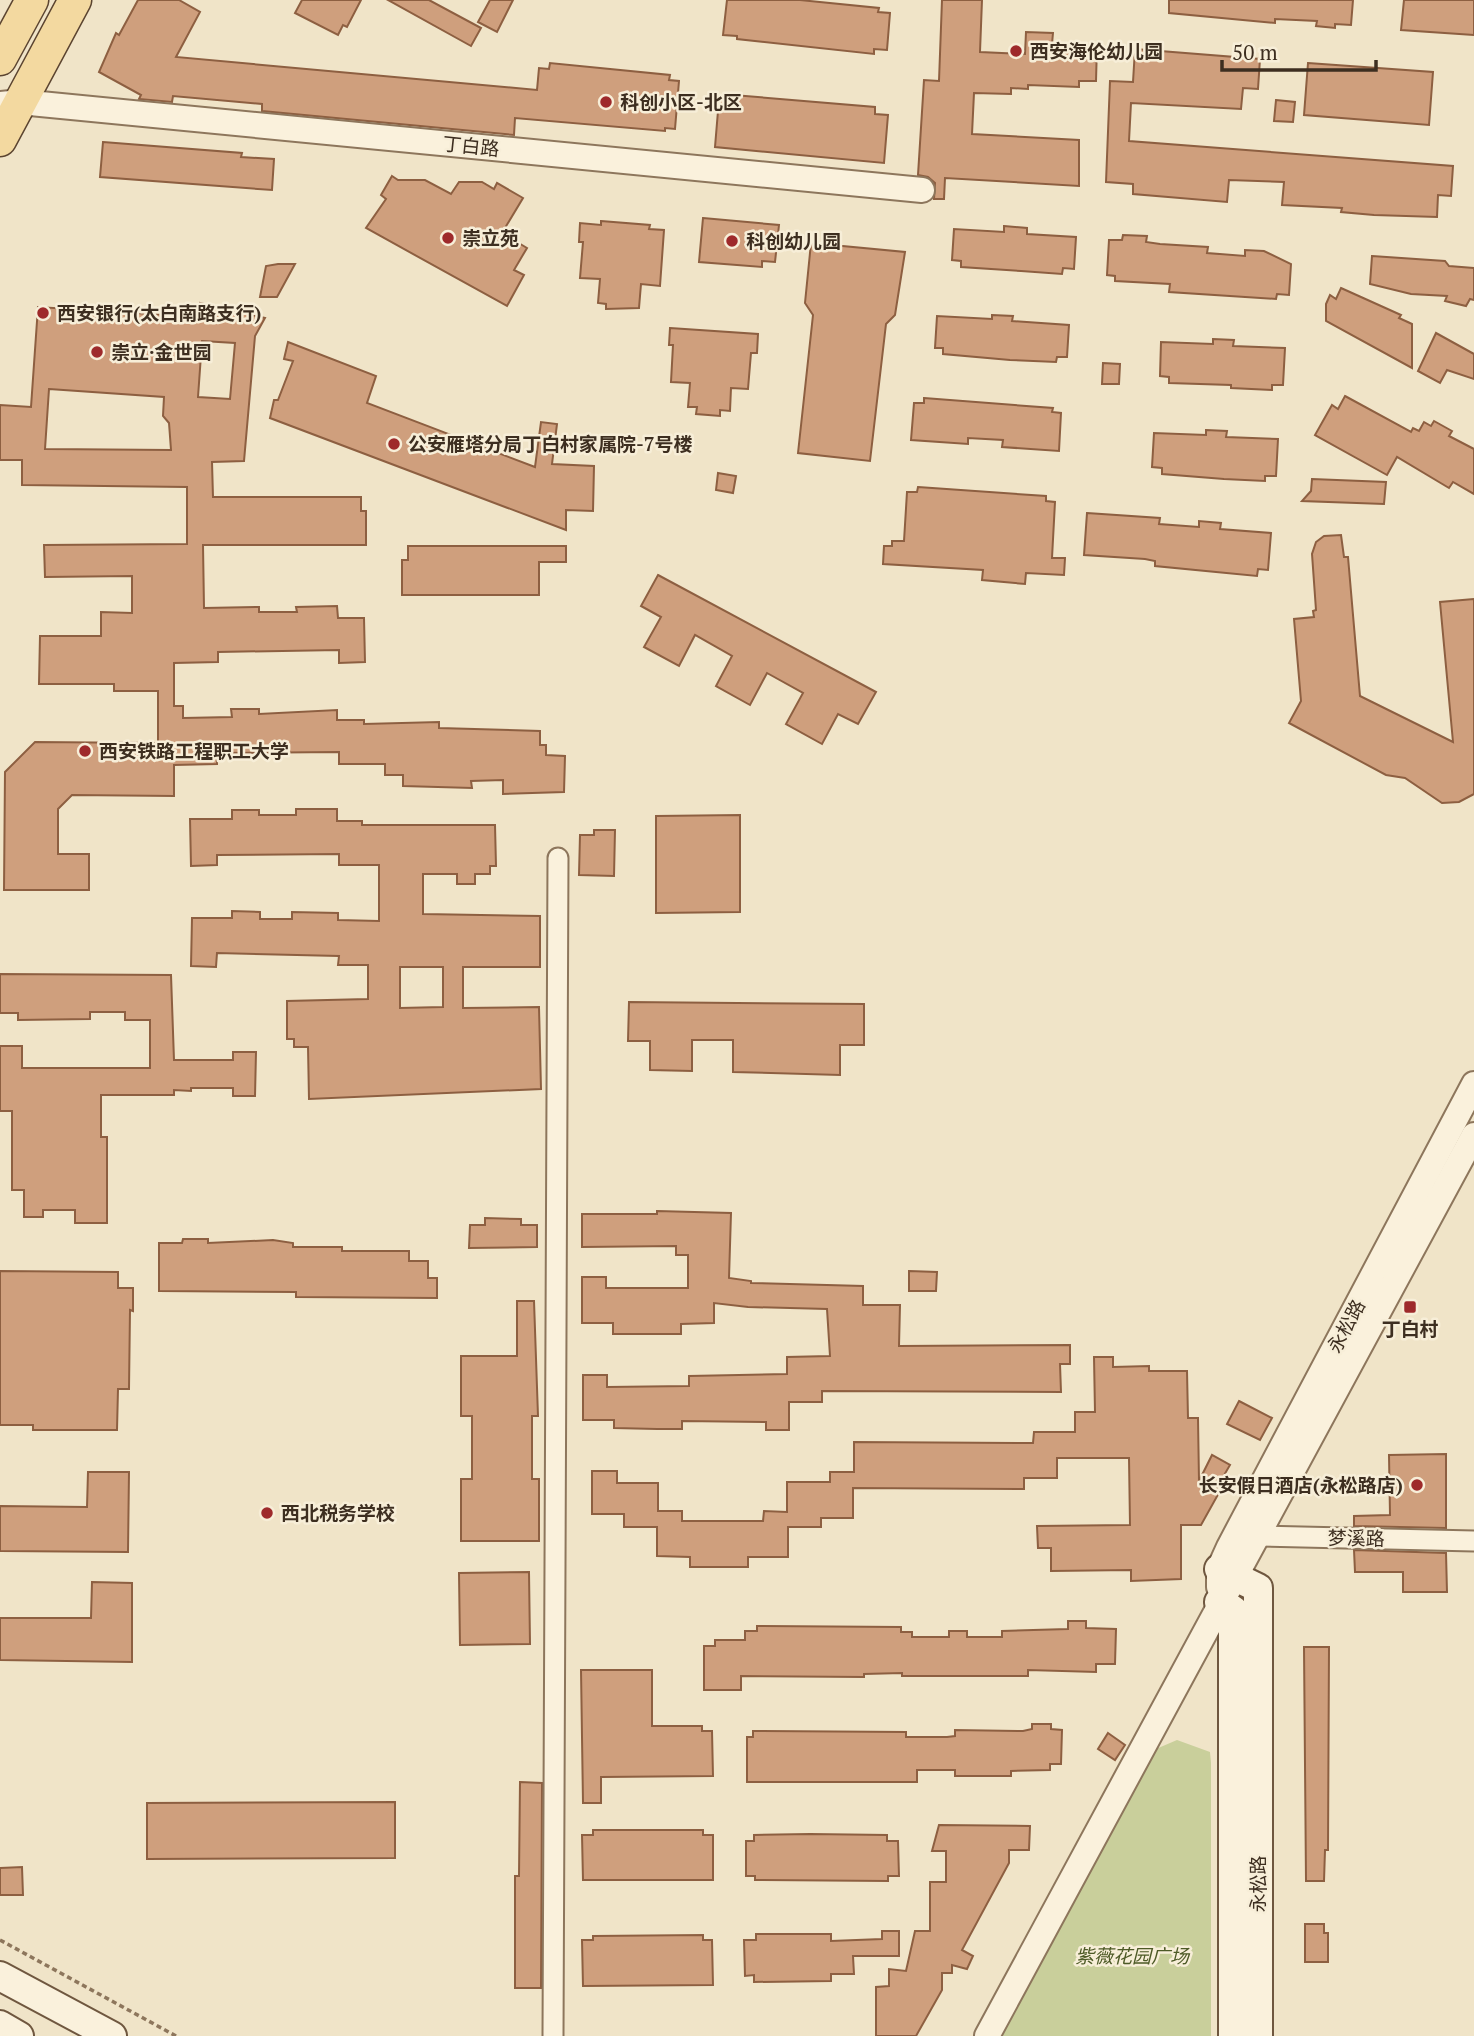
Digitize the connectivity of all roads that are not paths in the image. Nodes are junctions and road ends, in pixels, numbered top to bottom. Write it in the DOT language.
graph roads {
  1 [pos="32,0"];
  2 [pos="75,0"];
  3 [pos="0,59"];
  4 [pos="7,98"];
  5 [pos="0,140"];
  6 [pos="922,190"];
  7 [pos="558,858"];
  8 [pos="1474,1084"];
  9 [pos="1474,1135"];
  10 [pos="1249,1531"];
  11 [pos="1474,1541"];
  12 [pos="1228,1573"];
  13 [pos="1219,1602"];
  14 [pos="0,1976"];
  15 [pos="0,2025"];
  16 [pos="19,2036"];
  17 [pos="112,2036"];
  18 [pos="552,2036"];
  19 [pos="987,2036"];
  20 [pos="1233,2036"];
  21 [pos="1258,2036"];
  1 -- 3 [label="main road"];
  2 -- 4 [label="main road"];
  4 -- 5 [label="main road"];
  4 -- 6 [label="street, 丁白路"];
  7 -- 18 [label="street"];
  8 -- 10 [label="street, 永松路"];
  9 -- 10 [label="street, 永松路"];
  10 -- 11 [label="street, 梦溪路"];
  10 -- 12 [label="street, 永松路"];
  12 -- 13 [label="street, 永松路"];
  12 -- 21 [label="main road, 永松路"];
  13 -- 19 [label="street"];
  13 -- 20 [label="main road, 永松路"];
  14 -- 17 [label="main road"];
  15 -- 16 [label="main road"];
}
